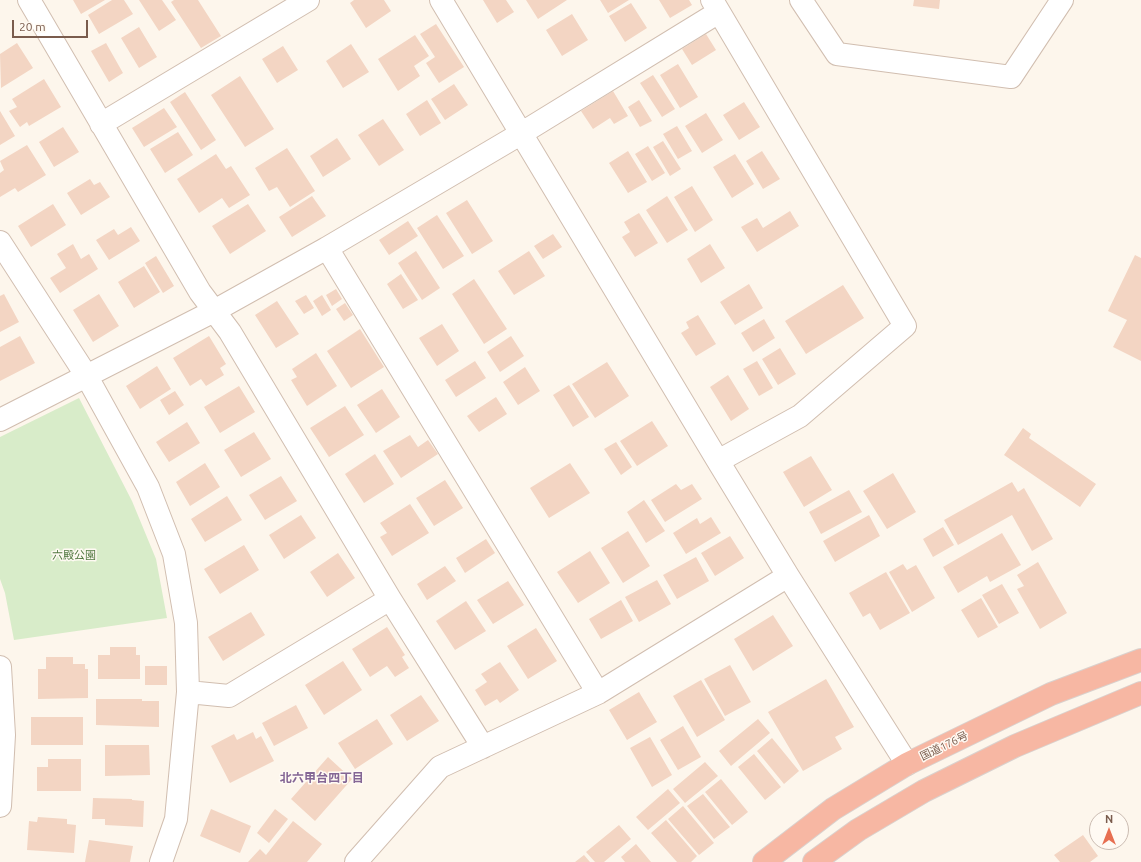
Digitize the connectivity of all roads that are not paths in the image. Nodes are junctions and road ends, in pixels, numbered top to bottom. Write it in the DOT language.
graph roads {
  1 [pos="29,0"];
  2 [pos="308,0"];
  3 [pos="441,0"];
  4 [pos="801,0"];
  5 [pos="1062,0"];
  6 [pos="715,6"];
  7 [pos="100,124"];
  8 [pos="522,132"];
  9 [pos="0,242"];
  10 [pos="326,248"];
  11 [pos="214,311"];
  12 [pos="86,375"];
  13 [pos="0,420"];
  14 [pos="718,461"];
  15 [pos="788,576"];
  16 [pos="390,599"];
  17 [pos="1141,660"];
  18 [pos="0,667"];
  19 [pos="188,692"];
  20 [pos="598,693"];
  21 [pos="1141,693"];
  22 [pos="483,747"];
  23 [pos="907,764"];
  24 [pos="0,806"];
  25 [pos="825,859"];
  26 [pos="161,862"];
  27 [pos="356,862"];
  28 [pos="764,862"];
  1 -- 7 [label="street"];
  2 -- 7 [label="street"];
  3 -- 8 [label="street"];
  4 -- 5 [label="street"];
  6 -- 8 [label="street"];
  6 -- 14 [label="street"];
  7 -- 11 [label="street"];
  8 -- 10 [label="street"];
  8 -- 14 [label="street"];
  9 -- 12 [label="street"];
  10 -- 11 [label="street"];
  10 -- 20 [label="street"];
  11 -- 12 [label="street"];
  11 -- 16 [label="street"];
  12 -- 13 [label="street"];
  12 -- 19 [label="street"];
  14 -- 15 [label="street"];
  15 -- 20 [label="street"];
  15 -- 23 [label="street"];
  16 -- 19 [label="street"];
  16 -- 22 [label="street"];
  17 -- 23 [label="highway, 国道176号"];
  18 -- 24 [label="street"];
  19 -- 26 [label="street"];
  20 -- 22 [label="street"];
  21 -- 25 [label="highway"];
  22 -- 27 [label="street"];
  23 -- 28 [label="highway, 国道176号"];
}
